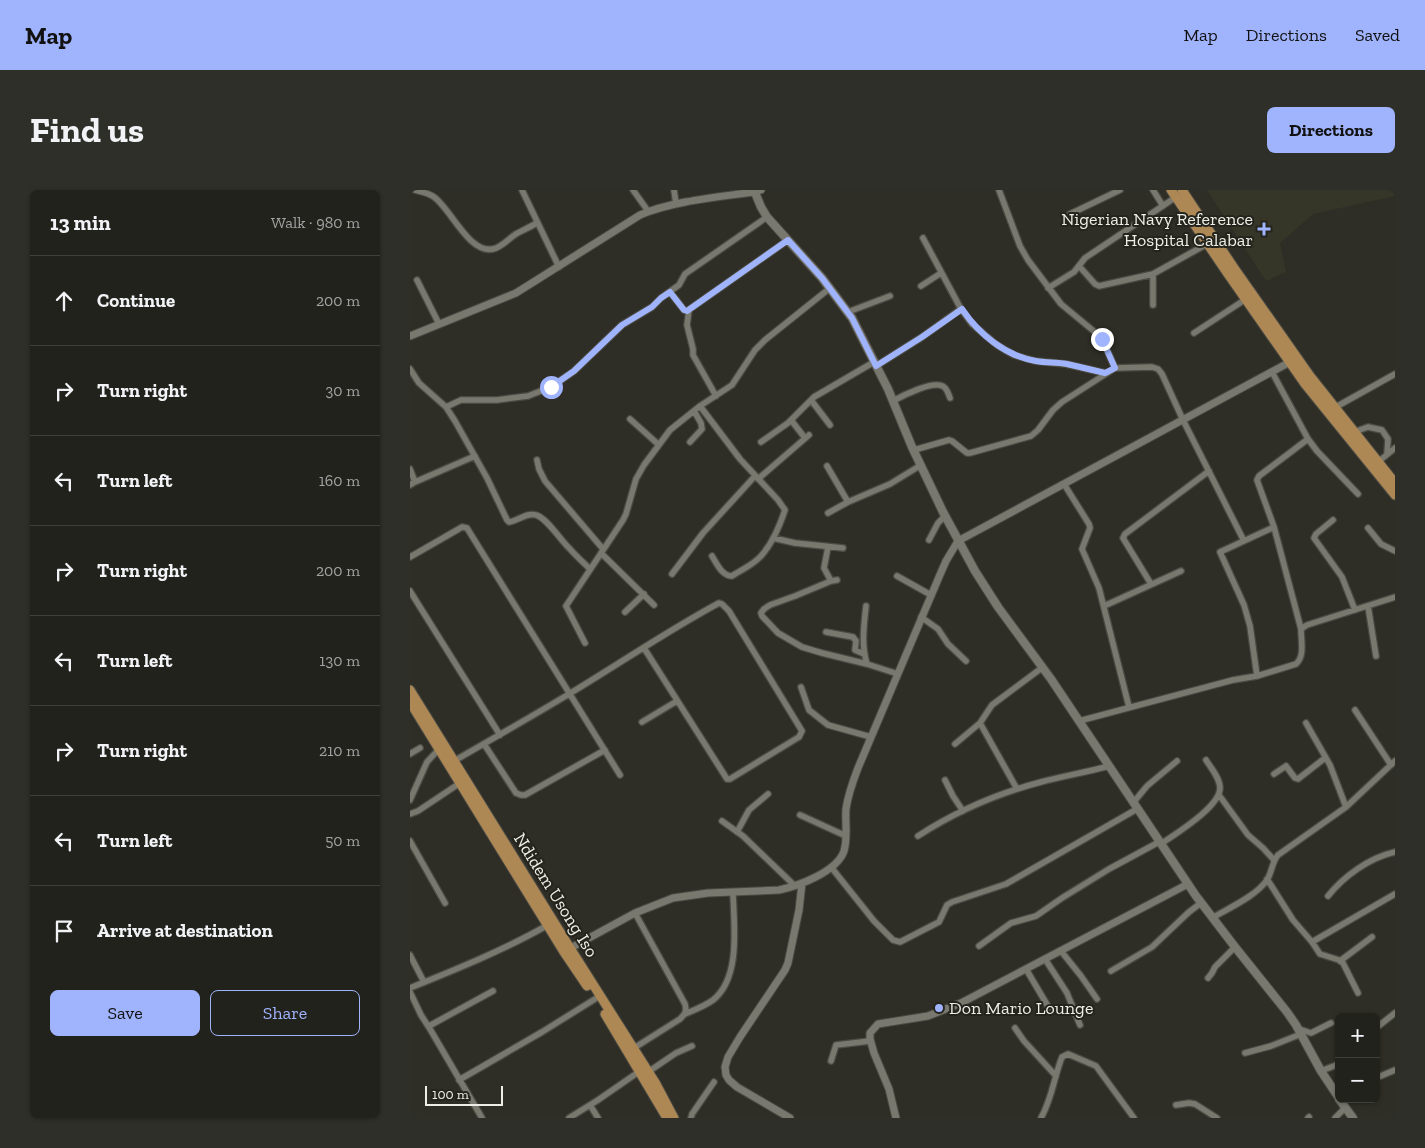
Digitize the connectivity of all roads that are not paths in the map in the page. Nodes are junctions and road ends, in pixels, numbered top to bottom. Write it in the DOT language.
graph roads {
  1 [pos="416,190"];
  2 [pos="522,190"];
  3 [pos="633,190"];
  4 [pos="674,190"];
  5 [pos="998,190"];
  6 [pos="1120,190"];
  7 [pos="1153,190"];
  8 [pos="757,191"];
  9 [pos="1176,192"];
  10 [pos="676,204"];
  11 [pos="1162,206"];
  12 [pos="648,211"];
  13 [pos="1070,214"];
  14 [pos="767,217"];
  15 [pos="537,223"];
  16 [pos="923,238"];
  17 [pos="788,240"];
  18 [pos="1208,244"];
  19 [pos="1079,266"];
  20 [pos="559,267"];
  21 [pos="941,273"];
  22 [pos="1153,274"];
  23 [pos="417,280"];
  24 [pos="922,286"];
  25 [pos="830,288"];
  26 [pos="1048,288"];
  27 [pos="670,292"];
  28 [pos="890,296"];
  29 [pos="1246,299"];
  30 [pos="1153,305"];
  31 [pos="962,309"];
  32 [pos="689,310"];
  33 [pos="848,312"];
  34 [pos="440,324"];
  35 [pos="1194,333"];
  36 [pos="410,336"];
  37 [pos="1290,362"];
  38 [pos="876,364"];
  39 [pos="1115,368"];
  40 [pos="410,369"];
  41 [pos="1272,372"];
  42 [pos="1105,373"];
  43 [pos="1395,374"];
  44 [pos="716,396"];
  45 [pos="950,398"];
  46 [pos="811,400"];
  47 [pos="893,401"];
  48 [pos="700,406"];
  49 [pos="446,407"];
  50 [pos="1334,408"];
  51 [pos="694,411"];
  52 [pos="630,419"];
  53 [pos="791,420"];
  54 [pos="1183,420"];
  55 [pos="830,425"];
  56 [pos="1354,432"];
  57 [pos="1308,438"];
  58 [pos="690,442"];
  59 [pos="761,442"];
  60 [pos="660,445"];
  61 [pos="1395,448"];
  62 [pos="914,450"];
  63 [pos="1387,454"];
  64 [pos="475,456"];
  65 [pos="537,460"];
  66 [pos="1378,462"];
  67 [pos="921,465"];
  68 [pos="827,466"];
  69 [pos="410,469"];
  70 [pos="1209,471"];
  71 [pos="757,478"];
  72 [pos="413,483"];
  73 [pos="1395,483"];
  74 [pos="1064,484"];
  75 [pos="1358,494"];
  76 [pos="1395,495"];
  77 [pos="848,502"];
  78 [pos="828,512"];
  79 [pos="945,516"];
  80 [pos="1333,520"];
  81 [pos="1274,526"];
  82 [pos="1368,528"];
  83 [pos="773,538"];
  84 [pos="929,540"];
  85 [pos="958,541"];
  86 [pos="1244,541"];
  87 [pos="828,547"];
  88 [pos="843,548"];
  89 [pos="602,551"];
  90 [pos="1395,551"];
  91 [pos="712,556"];
  92 [pos="410,557"];
  93 [pos="590,569"];
  94 [pos="1182,571"];
  95 [pos="672,574"];
  96 [pos="898,576"];
  97 [pos="1152,584"];
  98 [pos="410,591"];
  99 [pos="644,594"];
  100 [pos="931,595"];
  101 [pos="1395,597"];
  102 [pos="654,605"];
  103 [pos="866,606"];
  104 [pos="1104,606"];
  105 [pos="1368,606"];
  106 [pos="1354,610"];
  107 [pos="626,612"];
  108 [pos="921,617"];
  109 [pos="1301,629"];
  110 [pos="826,632"];
  111 [pos="585,643"];
  112 [pos="644,648"];
  113 [pos="864,654"];
  114 [pos="1376,656"];
  115 [pos="966,661"];
  116 [pos="867,664"];
  117 [pos="1043,667"];
  118 [pos="898,674"];
  119 [pos="1256,676"];
  120 [pos="801,687"];
  121 [pos="410,690"];
  122 [pos="569,694"];
  123 [pos="677,701"];
  124 [pos="410,702"];
  125 [pos="1129,707"];
  126 [pos="1355,710"];
  127 [pos="1079,721"];
  128 [pos="642,722"];
  129 [pos="980,723"];
  130 [pos="1306,723"];
  131 [pos="500,735"];
  132 [pos="871,737"];
  133 [pos="484,744"];
  134 [pos="956,744"];
  135 [pos="420,748"];
  136 [pos="439,750"];
  137 [pos="605,750"];
  138 [pos="410,754"];
  139 [pos="1325,758"];
  140 [pos="1206,760"];
  141 [pos="454,761"];
  142 [pos="1177,761"];
  143 [pos="1393,763"];
  144 [pos="1109,766"];
  145 [pos="620,774"];
  146 [pos="1274,774"];
  147 [pos="945,780"];
  148 [pos="460,783"];
  149 [pos="1016,789"];
  150 [pos="768,794"];
  151 [pos="1219,795"];
  152 [pos="410,800"];
  153 [pos="1135,806"];
  154 [pos="1346,807"];
  155 [pos="964,811"];
  156 [pos="410,814"];
  157 [pos="800,815"];
  158 [pos="722,822"];
  159 [pos="737,832"];
  160 [pos="846,836"];
  161 [pos="918,836"];
  162 [pos="410,841"];
  163 [pos="1160,843"];
  164 [pos="1395,852"];
  165 [pos="1274,860"];
  166 [pos="832,867"];
  167 [pos="1267,879"];
  168 [pos="1188,884"];
  169 [pos="798,885"];
  170 [pos="733,893"];
  171 [pos="1395,894"];
  172 [pos="1328,896"];
  173 [pos="445,903"];
  174 [pos="1201,903"];
  175 [pos="635,912"];
  176 [pos="1212,918"];
  177 [pos="548,925"];
  178 [pos="1372,937"];
  179 [pos="1312,942"];
  180 [pos="979,946"];
  181 [pos="1234,947"];
  182 [pos="567,950"];
  183 [pos="1061,951"];
  184 [pos="410,955"];
  185 [pos="1045,959"];
  186 [pos="1340,961"];
  187 [pos="1026,969"];
  188 [pos="1111,970"];
  189 [pos="1208,978"];
  190 [pos="424,982"];
  191 [pos="410,990"];
  192 [pos="493,991"];
  193 [pos="1358,993"];
  194 [pos="595,999"];
  195 [pos="1097,999"];
  196 [pos="1049,1008"];
  197 [pos="1395,1013"];
  198 [pos="685,1014"];
  199 [pos="1331,1023"];
  200 [pos="1080,1025"];
  201 [pos="1380,1025"];
  202 [pos="429,1026"];
  203 [pos="1015,1028"];
  204 [pos="1299,1032"];
  205 [pos="870,1041"];
  206 [pos="692,1046"];
  207 [pos="634,1048"];
  208 [pos="1244,1053"];
  209 [pos="831,1061"];
  210 [pos="1335,1066"];
  211 [pos="1395,1070"];
  212 [pos="644,1071"];
  213 [pos="1321,1071"];
  214 [pos="1056,1076"];
  215 [pos="1380,1076"];
  216 [pos="460,1080"];
  217 [pos="714,1082"];
  218 [pos="1335,1091"];
  219 [pos="1342,1103"];
  220 [pos="1344,1103"];
  221 [pos="590,1105"];
  222 [pos="1176,1105"];
  223 [pos="482,1118"];
  224 [pos="569,1118"];
  225 [pos="598,1118"];
  226 [pos="667,1118"];
  227 [pos="674,1118"];
  228 [pos="691,1118"];
  229 [pos="790,1118"];
  230 [pos="896,1118"];
  231 [pos="1041,1118"];
  232 [pos="1134,1118"];
  233 [pos="1217,1118"];
  234 [pos="1335,1118"];
  235 [pos="1353,1118"];
  1 -- 15 [label="street"];
  2 -- 15 [label="street"];
  3 -- 12 [label="street"];
  4 -- 10 [label="street"];
  5 -- 26 [label="street"];
  6 -- 13 [label="street"];
  7 -- 11 [label="street"];
  8 -- 10 [label="street"];
  8 -- 14 [label="main road"];
  9 -- 11 [label="street"];
  9 -- 18 [label="highway"];
  9 -- 50 [label="highway"];
  10 -- 12 [label="street"];
  11 -- 19 [label="street"];
  12 -- 20 [label="street"];
  14 -- 17 [label="main road"];
  14 -- 27 [label="street"];
  15 -- 20 [label="street"];
  16 -- 21 [label="street"];
  17 -- 25 [label="main road"];
  17 -- 32 [label="street"];
  18 -- 22 [label="street"];
  18 -- 29 [label="highway"];
  19 -- 22 [label="street"];
  19 -- 26 [label="street"];
  20 -- 34 [label="street"];
  21 -- 24 [label="street"];
  21 -- 31 [label="street"];
  22 -- 30 [label="street"];
  23 -- 34 [label="street"];
  25 -- 33 [label="main road"];
  25 -- 44 [label="street"];
  26 -- 39 [label="street"];
  27 -- 32 [label="street"];
  27 -- 49 [label="street"];
  28 -- 33 [label="street"];
  29 -- 35 [label="street"];
  29 -- 37 [label="highway"];
  31 -- 38 [label="street"];
  31 -- 42 [label="street"];
  32 -- 44 [label="street"];
  33 -- 38 [label="main road"];
  34 -- 36 [label="street"];
  37 -- 41 [label="street"];
  37 -- 76 [label="highway"];
  38 -- 46 [label="street"];
  38 -- 47 [label="main road"];
  39 -- 42 [label="street"];
  39 -- 54 [label="street"];
  40 -- 49 [label="street"];
  41 -- 54 [label="street"];
  41 -- 57 [label="street"];
  42 -- 62 [label="street"];
  43 -- 50 [label="street"];
  44 -- 48 [label="street"];
  45 -- 47 [label="street"];
  46 -- 53 [label="street"];
  46 -- 55 [label="street"];
  47 -- 62 [label="main road"];
  48 -- 51 [label="street"];
  48 -- 71 [label="street"];
  49 -- 64 [label="street"];
  50 -- 56 [label="highway"];
  51 -- 58 [label="street"];
  51 -- 60 [label="street"];
  52 -- 60 [label="street"];
  53 -- 59 [label="street"];
  53 -- 71 [label="street"];
  54 -- 70 [label="street"];
  54 -- 74 [label="street"];
  56 -- 63 [label="street"];
  56 -- 66 [label="highway"];
  57 -- 75 [label="street"];
  57 -- 81 [label="street"];
  60 -- 89 [label="street"];
  61 -- 63 [label="street"];
  62 -- 67 [label="main road"];
  63 -- 66 [label="street"];
  64 -- 72 [label="street"];
  64 -- 93 [label="street"];
  65 -- 89 [label="street"];
  66 -- 73 [label="highway"];
  67 -- 77 [label="street"];
  67 -- 79 [label="main road"];
  68 -- 77 [label="street"];
  69 -- 72 [label="street"];
  70 -- 86 [label="street"];
  70 -- 97 [label="street"];
  71 -- 83 [label="street"];
  71 -- 95 [label="street"];
  74 -- 85 [label="street"];
  74 -- 104 [label="street"];
  77 -- 78 [label="street"];
  79 -- 84 [label="street"];
  79 -- 85 [label="main road"];
  80 -- 106 [label="street"];
  81 -- 86 [label="street"];
  81 -- 109 [label="street"];
  82 -- 90 [label="street"];
  83 -- 87 [label="street"];
  83 -- 91 [label="street"];
  85 -- 100 [label="street"];
  85 -- 117 [label="main road"];
  86 -- 119 [label="street"];
  87 -- 88 [label="street"];
  87 -- 116 [label="street"];
  89 -- 93 [label="street"];
  89 -- 99 [label="street"];
  92 -- 122 [label="street"];
  93 -- 111 [label="street"];
  94 -- 97 [label="street"];
  96 -- 100 [label="street"];
  97 -- 104 [label="street"];
  98 -- 131 [label="street"];
  99 -- 102 [label="street"];
  99 -- 107 [label="street"];
  100 -- 108 [label="street"];
  101 -- 105 [label="street"];
  103 -- 113 [label="street"];
  104 -- 125 [label="street"];
  105 -- 106 [label="street"];
  105 -- 114 [label="street"];
  106 -- 109 [label="street"];
  108 -- 115 [label="street"];
  108 -- 118 [label="street"];
  109 -- 119 [label="street"];
  110 -- 113 [label="street"];
  112 -- 122 [label="street"];
  112 -- 123 [label="street"];
  112 -- 123 [label="street"];
  113 -- 116 [label="street"];
  116 -- 118 [label="street"];
  117 -- 127 [label="main road"];
  117 -- 129 [label="street"];
  118 -- 132 [label="street"];
  119 -- 125 [label="street"];
  120 -- 132 [label="street"];
  121 -- 141 [label="highway, Ndidem Usong Iso"];
  122 -- 131 [label="street"];
  122 -- 137 [label="street"];
  123 -- 128 [label="street"];
  124 -- 136 [label="highway, Ndidem Usong Iso"];
  125 -- 127 [label="street"];
  126 -- 143 [label="street"];
  127 -- 144 [label="main road"];
  129 -- 134 [label="street"];
  129 -- 149 [label="street"];
  130 -- 139 [label="street"];
  131 -- 133 [label="street"];
  132 -- 160 [label="street"];
  133 -- 137 [label="street"];
  133 -- 141 [label="street"];
  135 -- 138 [label="street"];
  136 -- 148 [label="highway, Ndidem Usong Iso"];
  136 -- 152 [label="street"];
  137 -- 145 [label="street"];
  139 -- 146 [label="street"];
  139 -- 154 [label="street"];
  140 -- 151 [label="street"];
  141 -- 182 [label="highway, Ndidem Usong Iso"];
  142 -- 153 [label="street"];
  143 -- 154 [label="street"];
  144 -- 149 [label="street"];
  144 -- 153 [label="main road"];
  147 -- 155 [label="street"];
  148 -- 156 [label="street"];
  148 -- 177 [label="highway, Ndidem Usong Iso"];
  149 -- 155 [label="street"];
  150 -- 159 [label="street"];
  151 -- 163 [label="street"];
  151 -- 165 [label="street"];
  153 -- 163 [label="main road"];
  153 -- 166 [label="street"];
  154 -- 165 [label="street"];
  155 -- 161 [label="street"];
  157 -- 160 [label="street"];
  158 -- 159 [label="street"];
  159 -- 169 [label="street"];
  160 -- 166 [label="street"];
  162 -- 173 [label="street"];
  163 -- 168 [label="main road"];
  163 -- 180 [label="street"];
  164 -- 172 [label="street"];
  165 -- 167 [label="street"];
  166 -- 169 [label="street"];
  167 -- 176 [label="street"];
  167 -- 179 [label="street"];
  168 -- 174 [label="main road"];
  168 -- 183 [label="street"];
  169 -- 170 [label="street"];
  169 -- 229 [label="street"];
  170 -- 175 [label="street"];
  170 -- 198 [label="street"];
  171 -- 179 [label="street"];
  174 -- 176 [label="main road"];
  174 -- 188 [label="street"];
  175 -- 182 [label="street"];
  175 -- 198 [label="street"];
  176 -- 181 [label="main road"];
  177 -- 182 [label="highway, Ndidem Usong Iso"];
  177 -- 190 [label="street"];
  178 -- 186 [label="street"];
  179 -- 186 [label="street"];
  181 -- 189 [label="street"];
  181 -- 204 [label="main road"];
  182 -- 194 [label="highway, Ndidem Usong Iso"];
  182 -- 207 [label="highway, Ndidem Usong Iso"];
  183 -- 185 [label="street"];
  183 -- 195 [label="street"];
  184 -- 190 [label="street"];
  185 -- 187 [label="street"];
  185 -- 200 [label="street"];
  186 -- 193 [label="street"];
  187 -- 196 [label="street"];
  187 -- 205 [label="street"];
  190 -- 191 [label="street"];
  191 -- 202 [label="street"];
  192 -- 202 [label="street"];
  194 -- 212 [label="highway, Ndidem Usong Iso"];
  194 -- 216 [label="street"];
  197 -- 201 [label="street"];
  198 -- 207 [label="street"];
  199 -- 204 [label="street"];
  202 -- 216 [label="street"];
  203 -- 214 [label="street"];
  204 -- 208 [label="street"];
  204 -- 213 [label="main road"];
  205 -- 209 [label="street"];
  205 -- 230 [label="street"];
  206 -- 212 [label="street"];
  207 -- 212 [label="highway, Ndidem Usong Iso"];
  210 -- 213 [label="street"];
  211 -- 215 [label="street"];
  212 -- 221 [label="street"];
  212 -- 226 [label="highway, Ndidem Usong Iso"];
  212 -- 227 [label="highway, Ndidem Usong Iso"];
  213 -- 218 [label="main road"];
  214 -- 231 [label="street"];
  214 -- 232 [label="street"];
  216 -- 223 [label="street"];
  217 -- 228 [label="street"];
  219 -- 234 [label="street"];
  220 -- 235 [label="main road"];
  221 -- 224 [label="street"];
  221 -- 225 [label="street"];
  222 -- 233 [label="street"];
}
